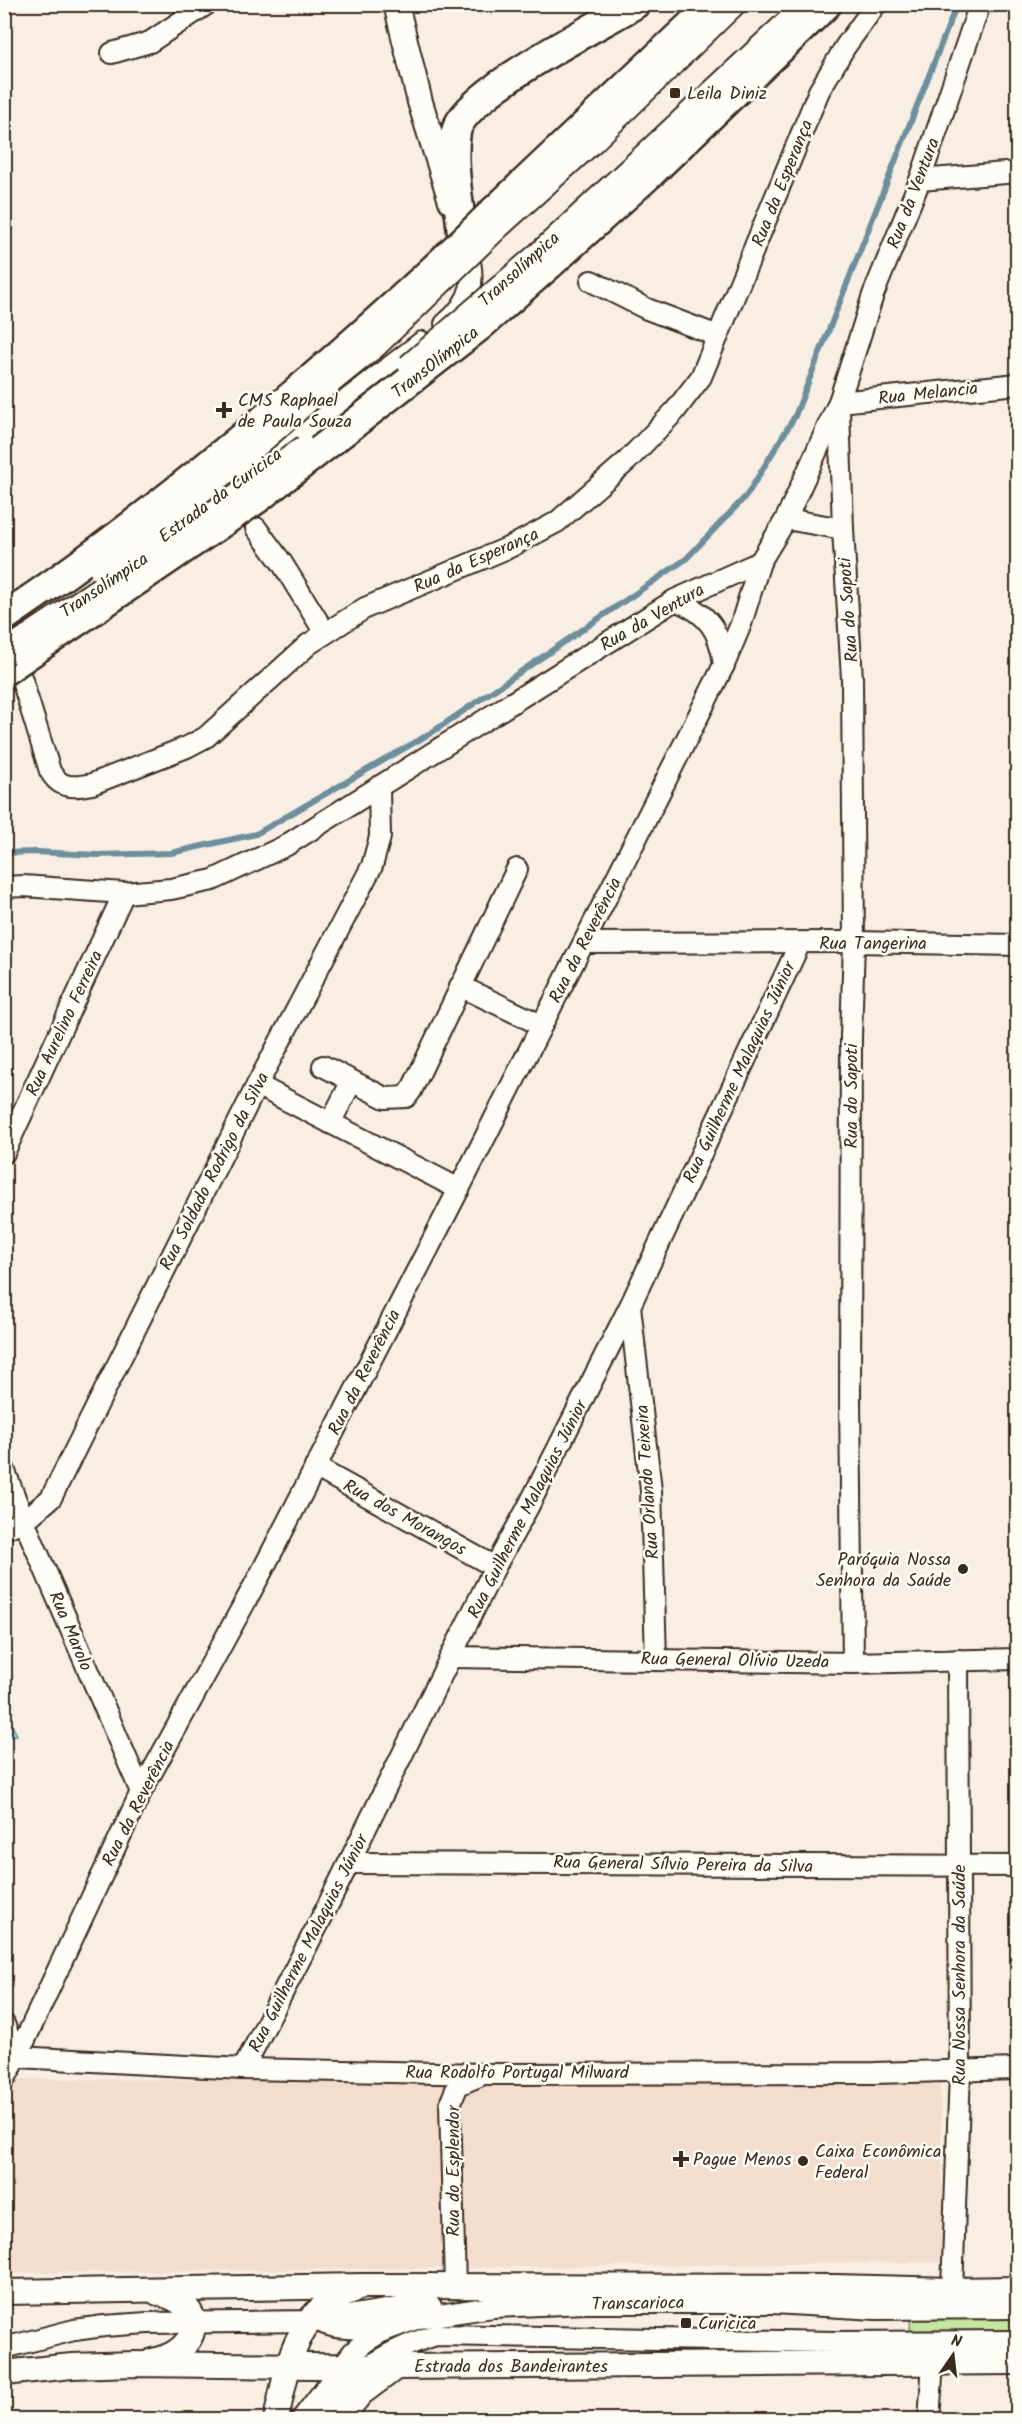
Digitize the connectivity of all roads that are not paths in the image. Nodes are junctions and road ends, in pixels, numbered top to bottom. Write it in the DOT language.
graph roads {
  1 [pos="207,4"];
  2 [pos="396,4"];
  3 [pos="635,4"];
  4 [pos="713,4"];
  5 [pos="736,4"];
  6 [pos="805,4"];
  7 [pos="827,4"];
  8 [pos="876,4"];
  9 [pos="980,4"];
  10 [pos="112,53"];
  11 [pos="1017,172"];
  12 [pos="920,180"];
  13 [pos="498,218"];
  14 [pos="462,233"];
  15 [pos="544,259"];
  16 [pos="591,280"];
  17 [pos="718,336"];
  18 [pos="1017,384"];
  19 [pos="839,402"];
  20 [pos="786,519"];
  21 [pos="256,528"];
  22 [pos="843,529"];
  23 [pos="760,562"];
  24 [pos="675,600"];
  25 [pos="325,633"];
  26 [pos="6,638"];
  27 [pos="724,665"];
  28 [pos="4,671"];
  29 [pos="379,788"];
  30 [pos="517,869"];
  31 [pos="4,887"];
  32 [pos="124,893"];
  33 [pos="854,942"];
  34 [pos="584,943"];
  35 [pos="800,943"];
  36 [pos="1017,945"];
  37 [pos="460,986"];
  38 [pos="541,1025"];
  39 [pos="323,1066"];
  40 [pos="352,1081"];
  41 [pos="257,1085"];
  42 [pos="330,1123"];
  43 [pos="4,1153"];
  44 [pos="459,1189"];
  45 [pos="630,1306"];
  46 [pos="315,1467"];
  47 [pos="4,1469"];
  48 [pos="24,1521"];
  49 [pos="4,1529"];
  50 [pos="495,1567"];
  51 [pos="452,1657"];
  52 [pos="656,1659"];
  53 [pos="1017,1659"];
  54 [pos="958,1660"];
  55 [pos="853,1663"];
  56 [pos="141,1792"];
  57 [pos="349,1863"];
  58 [pos="1017,1866"];
  59 [pos="959,1867"];
  60 [pos="4,2024"];
  61 [pos="17,2057"];
  62 [pos="243,2069"];
  63 [pos="1017,2069"];
  64 [pos="960,2071"];
  65 [pos="484,2074"];
  66 [pos="4,2080"];
  67 [pos="361,2286"];
  68 [pos="455,2286"];
  69 [pos="1017,2289"];
  70 [pos="144,2290"];
  71 [pos="952,2290"];
  72 [pos="4,2292"];
  73 [pos="494,2307"];
  74 [pos="1017,2308"];
  75 [pos="876,2309"];
  76 [pos="313,2321"];
  77 [pos="194,2323"];
  78 [pos="383,2331"];
  79 [pos="436,2335"];
  80 [pos="876,2341"];
  81 [pos="1017,2341"];
  82 [pos="4,2348"];
  83 [pos="933,2362"];
  84 [pos="1017,2362"];
  85 [pos="134,2364"];
  86 [pos="289,2367"];
  87 [pos="342,2367"];
  88 [pos="368,2367"];
  89 [pos="396,2367"];
  90 [pos="11,2374"];
  91 [pos="276,2420"];
  92 [pos="301,2420"];
  93 [pos="321,2420"];
  94 [pos="339,2420"];
  95 [pos="929,2420"];
  1 -- 10 [label="street"];
  2 -- 14 [label="main road, Estrada da Curicica"];
  3 -- 14 [label="highway"];
  4 -- 13 [label="highway, TransOlímpica"];
  5 -- 13 [label="street"];
  6 -- 15 [label="street, Transolímpica"];
  7 -- 15 [label="highway, TransOlímpica"];
  8 -- 17 [label="street, Rua da Esperança"];
  9 -- 12 [label="street, Rua da Ventura"];
  11 -- 12 [label="street"];
  12 -- 19 [label="street, Rua da Ventura"];
  13 -- 26 [label="highway, TransOlímpica, bridge"];
  14 -- 26 [label="street, Estrada da Curicica"];
  15 -- 26 [label="street, Transolímpica, bridge"];
  15 -- 28 [label="highway, TransOlímpica, bridge"];
  16 -- 17 [label="street"];
  17 -- 25 [label="street, Rua da Esperança"];
  18 -- 19 [label="street, Rua Melancia"];
  19 -- 20 [label="street, Rua da Ventura"];
  19 -- 22 [label="street, Rua do Sapoti"];
  20 -- 22 [label="street"];
  20 -- 23 [label="street, Rua da Ventura"];
  21 -- 25 [label="street"];
  22 -- 33 [label="street, Rua do Sapoti"];
  23 -- 24 [label="street, Rua da Ventura"];
  23 -- 27 [label="street, Rua da Reverência"];
  24 -- 27 [label="street"];
  24 -- 29 [label="street, Rua da Ventura"];
  25 -- 26 [label="street, Rua da Esperança"];
  27 -- 34 [label="street, Rua da Reverência"];
  29 -- 32 [label="street, Rua da Ventura"];
  29 -- 41 [label="street, Rua Soldado Rodrigo da Silva"];
  30 -- 37 [label="street"];
  31 -- 32 [label="street, Rua da Ventura"];
  32 -- 43 [label="street, Rua Aurelino Ferreira"];
  33 -- 35 [label="street, Rua Tangerina"];
  33 -- 36 [label="street, Rua Tangerina"];
  33 -- 55 [label="street, Rua do Sapoti"];
  34 -- 35 [label="street, Rua Tangerina"];
  34 -- 38 [label="street, Rua da Reverência"];
  35 -- 45 [label="street, Rua Guilherme Malaquias Júnior"];
  37 -- 38 [label="street"];
  37 -- 40 [label="street"];
  38 -- 44 [label="street, Rua da Reverência"];
  39 -- 40 [label="street"];
  40 -- 42 [label="street"];
  41 -- 42 [label="street"];
  41 -- 48 [label="street, Rua Soldado Rodrigo da Silva"];
  42 -- 44 [label="street"];
  44 -- 46 [label="street, Rua da Reverência"];
  45 -- 50 [label="street, Rua Guilherme Malaquias Júnior"];
  45 -- 52 [label="street, Rua Orlando Teixeira"];
  46 -- 50 [label="street, Rua dos Morangos"];
  46 -- 56 [label="street, Rua da Reverência"];
  47 -- 48 [label="street, Rua Marolo"];
  48 -- 49 [label="street, Rua Soldado Rodrigo da Silva"];
  48 -- 56 [label="street, Rua Marolo"];
  50 -- 51 [label="street, Rua Guilherme Malaquias Júnior"];
  51 -- 52 [label="street, Rua General Olívio Uzeda"];
  51 -- 57 [label="street, Rua Guilherme Malaquias Júnior"];
  52 -- 55 [label="street, Rua General Olívio Uzeda"];
  53 -- 54 [label="street, Rua General Olívio Uzeda"];
  54 -- 55 [label="street, Rua General Olívio Uzeda"];
  54 -- 59 [label="street, Rua Nossa Senhora da Saúde"];
  56 -- 61 [label="street, Rua da Reverência"];
  57 -- 59 [label="street, Rua General Sílvio Pereira da Silva"];
  57 -- 62 [label="street, Rua Guilherme Malaquias Júnior"];
  58 -- 59 [label="street, Rua General Sílvio Pereira da Silva"];
  59 -- 64 [label="street, Rua Nossa Senhora da Saúde"];
  60 -- 61 [label="street"];
  61 -- 62 [label="street, Rua Rodolfo Portugal Milward"];
  61 -- 66 [label="street, Rua da Reverência"];
  62 -- 65 [label="street, Rua Rodolfo Portugal Milward"];
  63 -- 64 [label="street, Rua Rodolfo Portugal Milward"];
  64 -- 65 [label="street, Rua Rodolfo Portugal Milward"];
  64 -- 71 [label="street, Rua Nossa Senhora da Saúde"];
  65 -- 68 [label="street, Rua do Esplendor"];
  67 -- 68 [label="main road"];
  67 -- 70 [label="main road"];
  67 -- 76 [label="main road"];
  68 -- 71 [label="main road"];
  69 -- 71 [label="main road"];
  70 -- 72 [label="main road"];
  70 -- 77 [label="main road"];
  73 -- 75 [label="street, Transcarioca"];
  73 -- 76 [label="street"];
  73 -- 78 [label="street, Transcarioca"];
  74 -- 75 [label="street, Transcarioca"];
  75 -- 80 [label="street"];
  76 -- 77 [label="street"];
  76 -- 78 [label="street"];
  76 -- 86 [label="main road"];
  77 -- 82 [label="street"];
  77 -- 85 [label="main road"];
  78 -- 79 [label="street"];
  78 -- 87 [label="street, Transcarioca"];
  79 -- 80 [label="street, Transcarioca"];
  79 -- 88 [label="street, Transcarioca"];
  80 -- 81 [label="street, Transcarioca"];
  83 -- 84 [label="main road, Estrada dos Bandeirantes"];
  83 -- 89 [label="main road, Estrada dos Bandeirantes"];
  83 -- 95 [label="street"];
  85 -- 86 [label="main road, Estrada dos Bandeirantes"];
  85 -- 90 [label="main road, Estrada dos Bandeirantes"];
  86 -- 87 [label="main road, Estrada dos Bandeirantes"];
  86 -- 91 [label="main road"];
  87 -- 88 [label="main road, Estrada dos Bandeirantes"];
  87 -- 92 [label="street, Transcarioca"];
  88 -- 89 [label="main road, Estrada dos Bandeirantes"];
  88 -- 93 [label="street, Transcarioca"];
  89 -- 94 [label="main road"];
}
